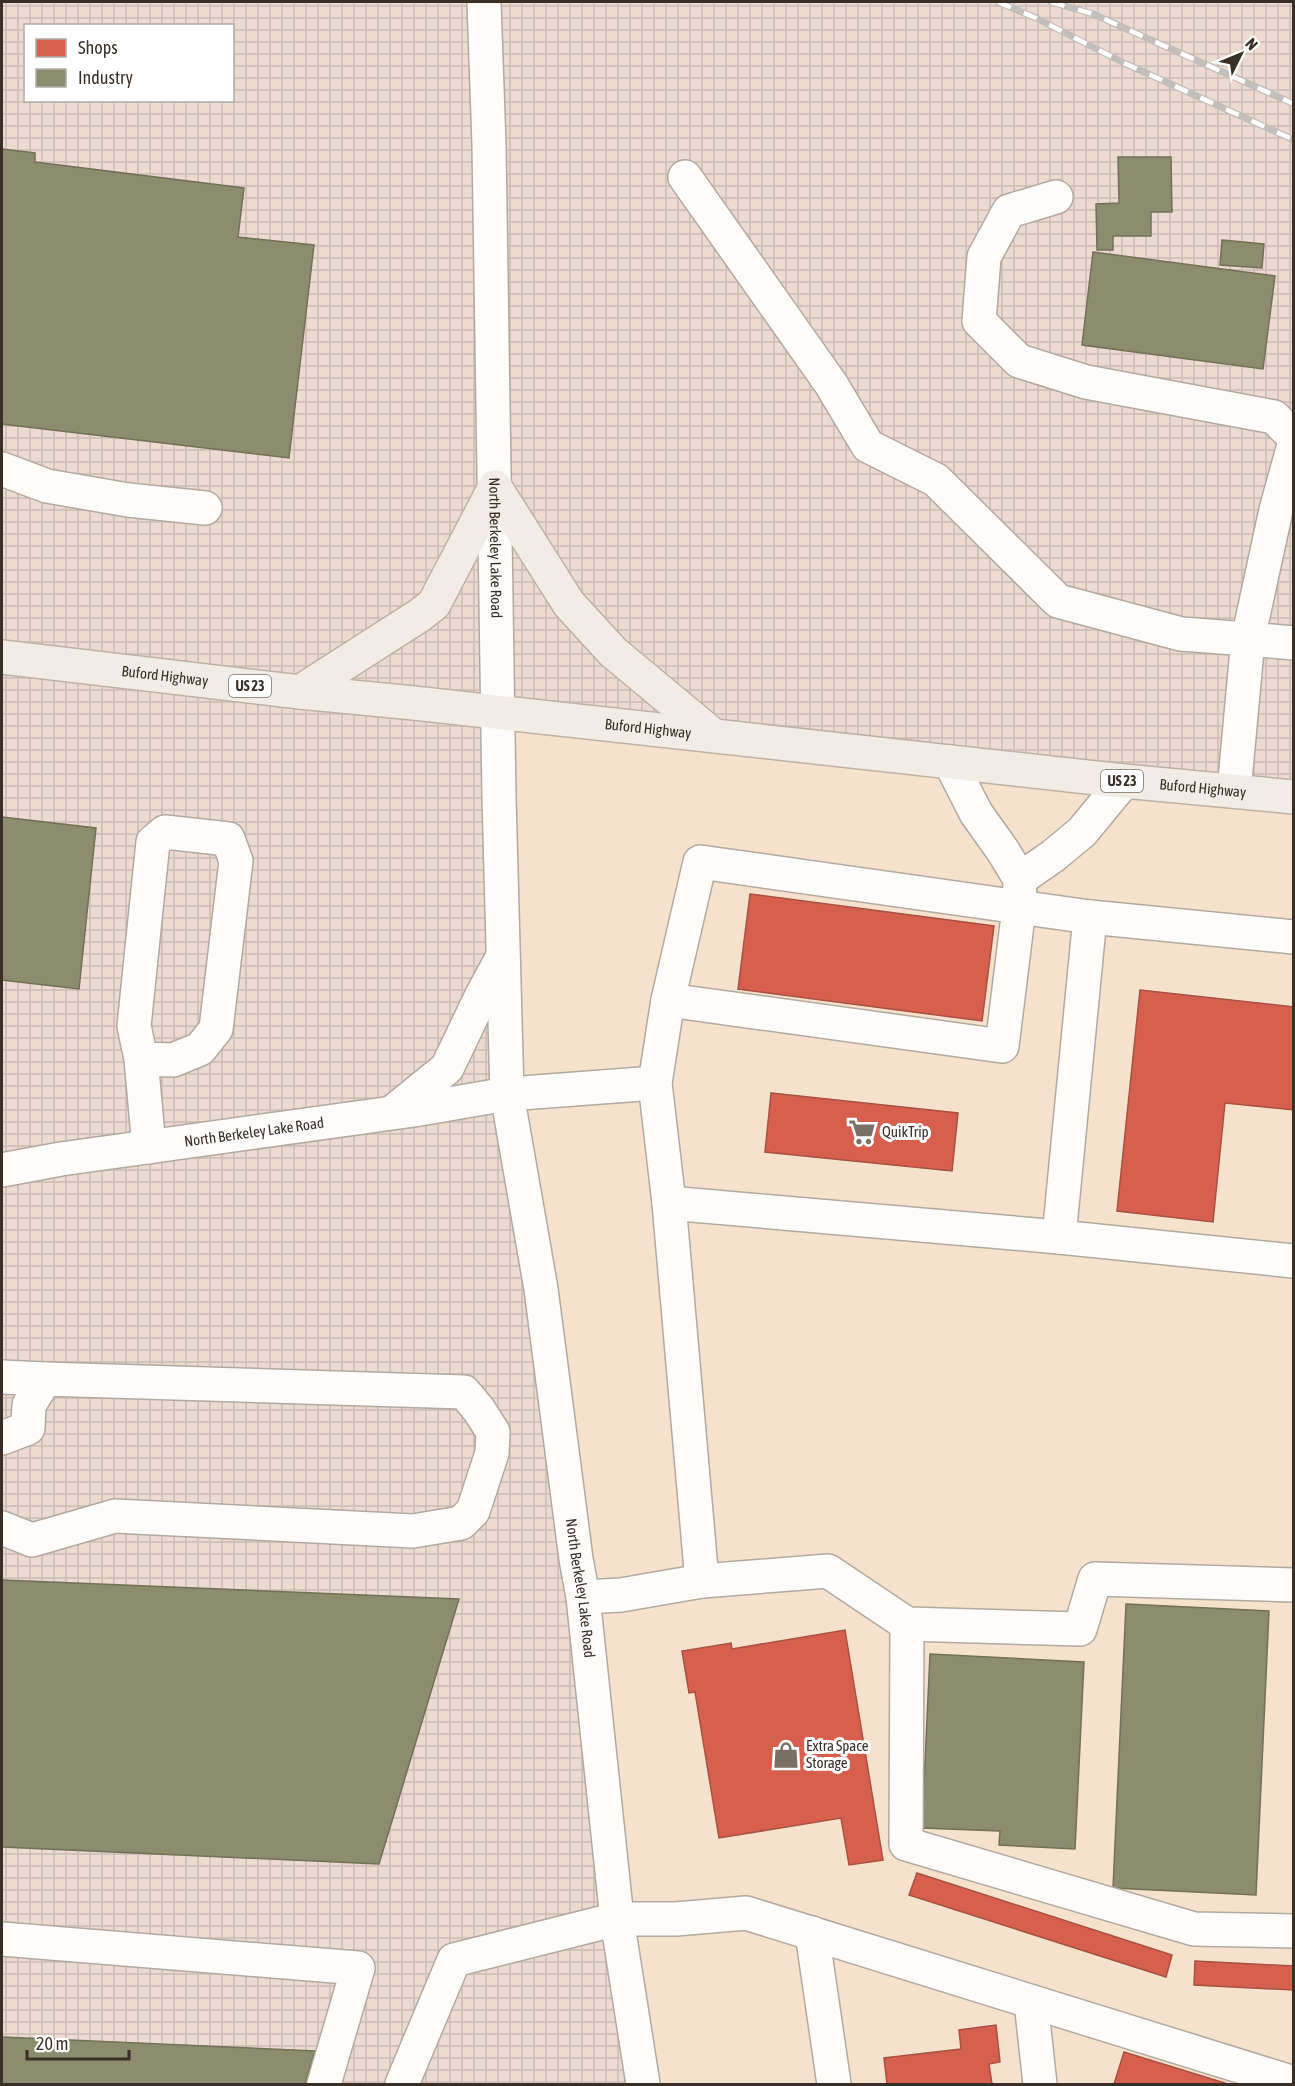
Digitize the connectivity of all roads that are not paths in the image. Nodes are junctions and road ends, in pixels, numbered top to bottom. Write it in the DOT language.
graph roads {
  1 [pos="484,2"];
  2 [pos="685,177"];
  3 [pos="1056,197"];
  4 [pos="1293,437"];
  5 [pos="1293,445"];
  6 [pos="2,469"];
  7 [pos="495,487"];
  8 [pos="205,508"];
  9 [pos="1248,639"];
  10 [pos="1293,643"];
  11 [pos="2,657"];
  12 [pos="300,692"];
  13 [pos="499,712"];
  14 [pos="714,736"];
  15 [pos="950,762"];
  16 [pos="1124,781"];
  17 [pos="1234,791"];
  18 [pos="1293,797"];
  19 [pos="1019,894"];
  20 [pos="1090,917"];
  21 [pos="1293,937"];
  22 [pos="503,956"];
  23 [pos="668,1000"];
  24 [pos="141,1059"];
  25 [pos="655,1083"];
  26 [pos="507,1094"];
  27 [pos="392,1113"];
  28 [pos="149,1147"];
  29 [pos="2,1170"];
  30 [pos="669,1203"];
  31 [pos="1059,1237"];
  32 [pos="1293,1261"];
  33 [pos="2,1377"];
  34 [pos="45,1379"];
  35 [pos="2,1438"];
  36 [pos="2,1528"];
  37 [pos="702,1581"];
  38 [pos="1293,1585"];
  39 [pos="583,1597"];
  40 [pos="907,1624"];
  41 [pos="617,1919"];
  42 [pos="1293,1931"];
  43 [pos="812,1933"];
  44 [pos="2,1939"];
  45 [pos="1031,2002"];
  46 [pos="1293,2084"];
  47 [pos="324,2085"];
  48 [pos="402,2085"];
  49 [pos="643,2085"];
  50 [pos="834,2085"];
  51 [pos="1040,2085"];
  1 -- 7 [label="street, North Berkeley Lake Road"];
  2 -- 9 [label="street"];
  3 -- 4 [label="street"];
  5 -- 9 [label="street"];
  6 -- 8 [label="street"];
  7 -- 12 [label="main road"];
  7 -- 13 [label="street, North Berkeley Lake Road"];
  7 -- 14 [label="main road"];
  9 -- 10 [label="street"];
  9 -- 17 [label="street"];
  11 -- 12 [label="main road, Buford Highway / US 23"];
  12 -- 13 [label="main road, Buford Highway / US 23"];
  13 -- 14 [label="main road, Buford Highway / US 23"];
  13 -- 22 [label="street, North Berkeley Lake Road"];
  14 -- 15 [label="main road, Buford Highway / US 23"];
  15 -- 16 [label="main road, Buford Highway / US 23"];
  15 -- 19 [label="street"];
  16 -- 17 [label="main road, Buford Highway / US 23"];
  16 -- 19 [label="street"];
  17 -- 18 [label="main road, Buford Highway / US 23"];
  19 -- 20 [label="street"];
  19 -- 23 [label="street"];
  19 -- 23 [label="street"];
  20 -- 21 [label="street"];
  20 -- 31 [label="street"];
  22 -- 26 [label="street, North Berkeley Lake Road"];
  22 -- 27 [label="street"];
  23 -- 25 [label="street"];
  24 -- 24 [label="street"];
  24 -- 28 [label="street"];
  25 -- 26 [label="street"];
  25 -- 30 [label="street"];
  26 -- 27 [label="street, North Berkeley Lake Road"];
  26 -- 39 [label="street, North Berkeley Lake Road"];
  27 -- 28 [label="street, North Berkeley Lake Road"];
  28 -- 29 [label="street, North Berkeley Lake Road"];
  30 -- 31 [label="street"];
  30 -- 37 [label="street"];
  31 -- 32 [label="street"];
  33 -- 34 [label="street"];
  34 -- 35 [label="street"];
  34 -- 36 [label="street"];
  37 -- 39 [label="street"];
  37 -- 40 [label="street"];
  38 -- 40 [label="street"];
  39 -- 41 [label="street, North Berkeley Lake Road"];
  40 -- 42 [label="street"];
  41 -- 43 [label="street"];
  41 -- 48 [label="street"];
  41 -- 49 [label="street, North Berkeley Lake Road"];
  43 -- 45 [label="street"];
  43 -- 50 [label="street"];
  44 -- 47 [label="street"];
  45 -- 46 [label="street"];
  45 -- 51 [label="street"];
}
